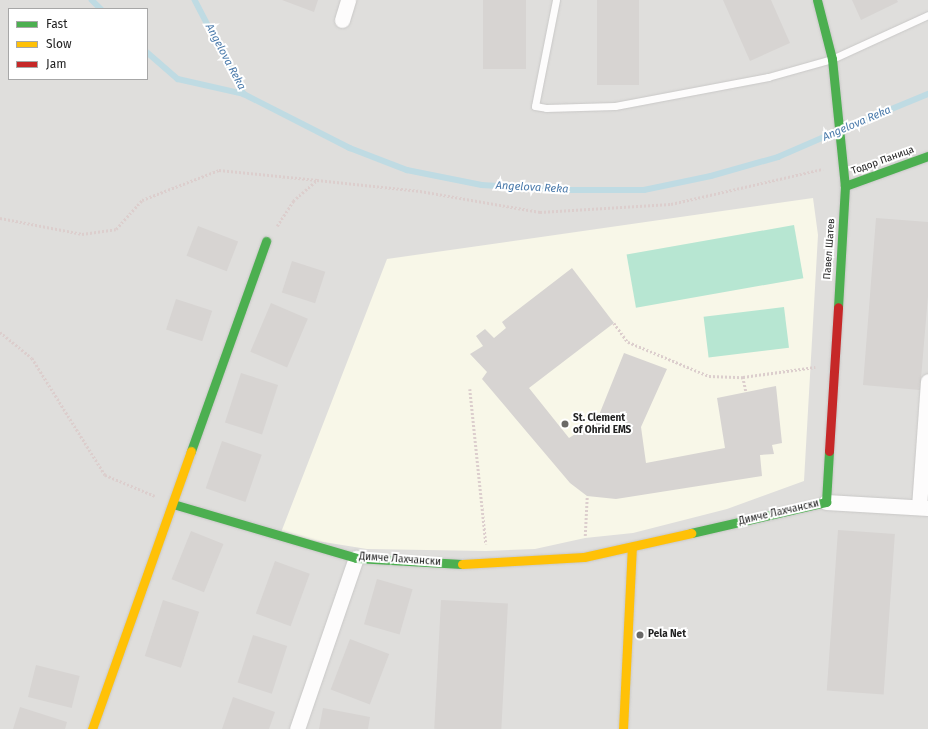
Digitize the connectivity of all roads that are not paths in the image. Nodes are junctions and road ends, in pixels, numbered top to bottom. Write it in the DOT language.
graph roads {
  1 [pos="348,0"];
  2 [pos="556,0"];
  3 [pos="817,0"];
  4 [pos="928,15"];
  5 [pos="342,20"];
  6 [pos="832,59"];
  7 [pos="928,156"];
  8 [pos="845,186"];
  9 [pos="266,242"];
  10 [pos="928,381"];
  11 [pos="826,502"];
  12 [pos="173,504"];
  13 [pos="923,508"];
  14 [pos="632,548"];
  15 [pos="356,558"];
  16 [pos="92,729"];
  17 [pos="297,729"];
  18 [pos="623,729"];
  1 -- 5 [label="street"];
  2 -- 6 [label="lane"];
  3 -- 6 [label="street, Павел Шатев"];
  4 -- 6 [label="lane"];
  6 -- 8 [label="street, Павел Шатев"];
  7 -- 8 [label="street, Тодор Паница"];
  8 -- 11 [label="street, Павел Шатев"];
  9 -- 12 [label="street"];
  10 -- 13 [label="street"];
  11 -- 13 [label="street, Димче Лахчански"];
  11 -- 14 [label="street, Димче Лахчански"];
  12 -- 15 [label="street, Димче Лахчански"];
  12 -- 16 [label="street"];
  14 -- 15 [label="street, Димче Лахчански"];
  14 -- 18 [label="street"];
  15 -- 17 [label="street"];
}
